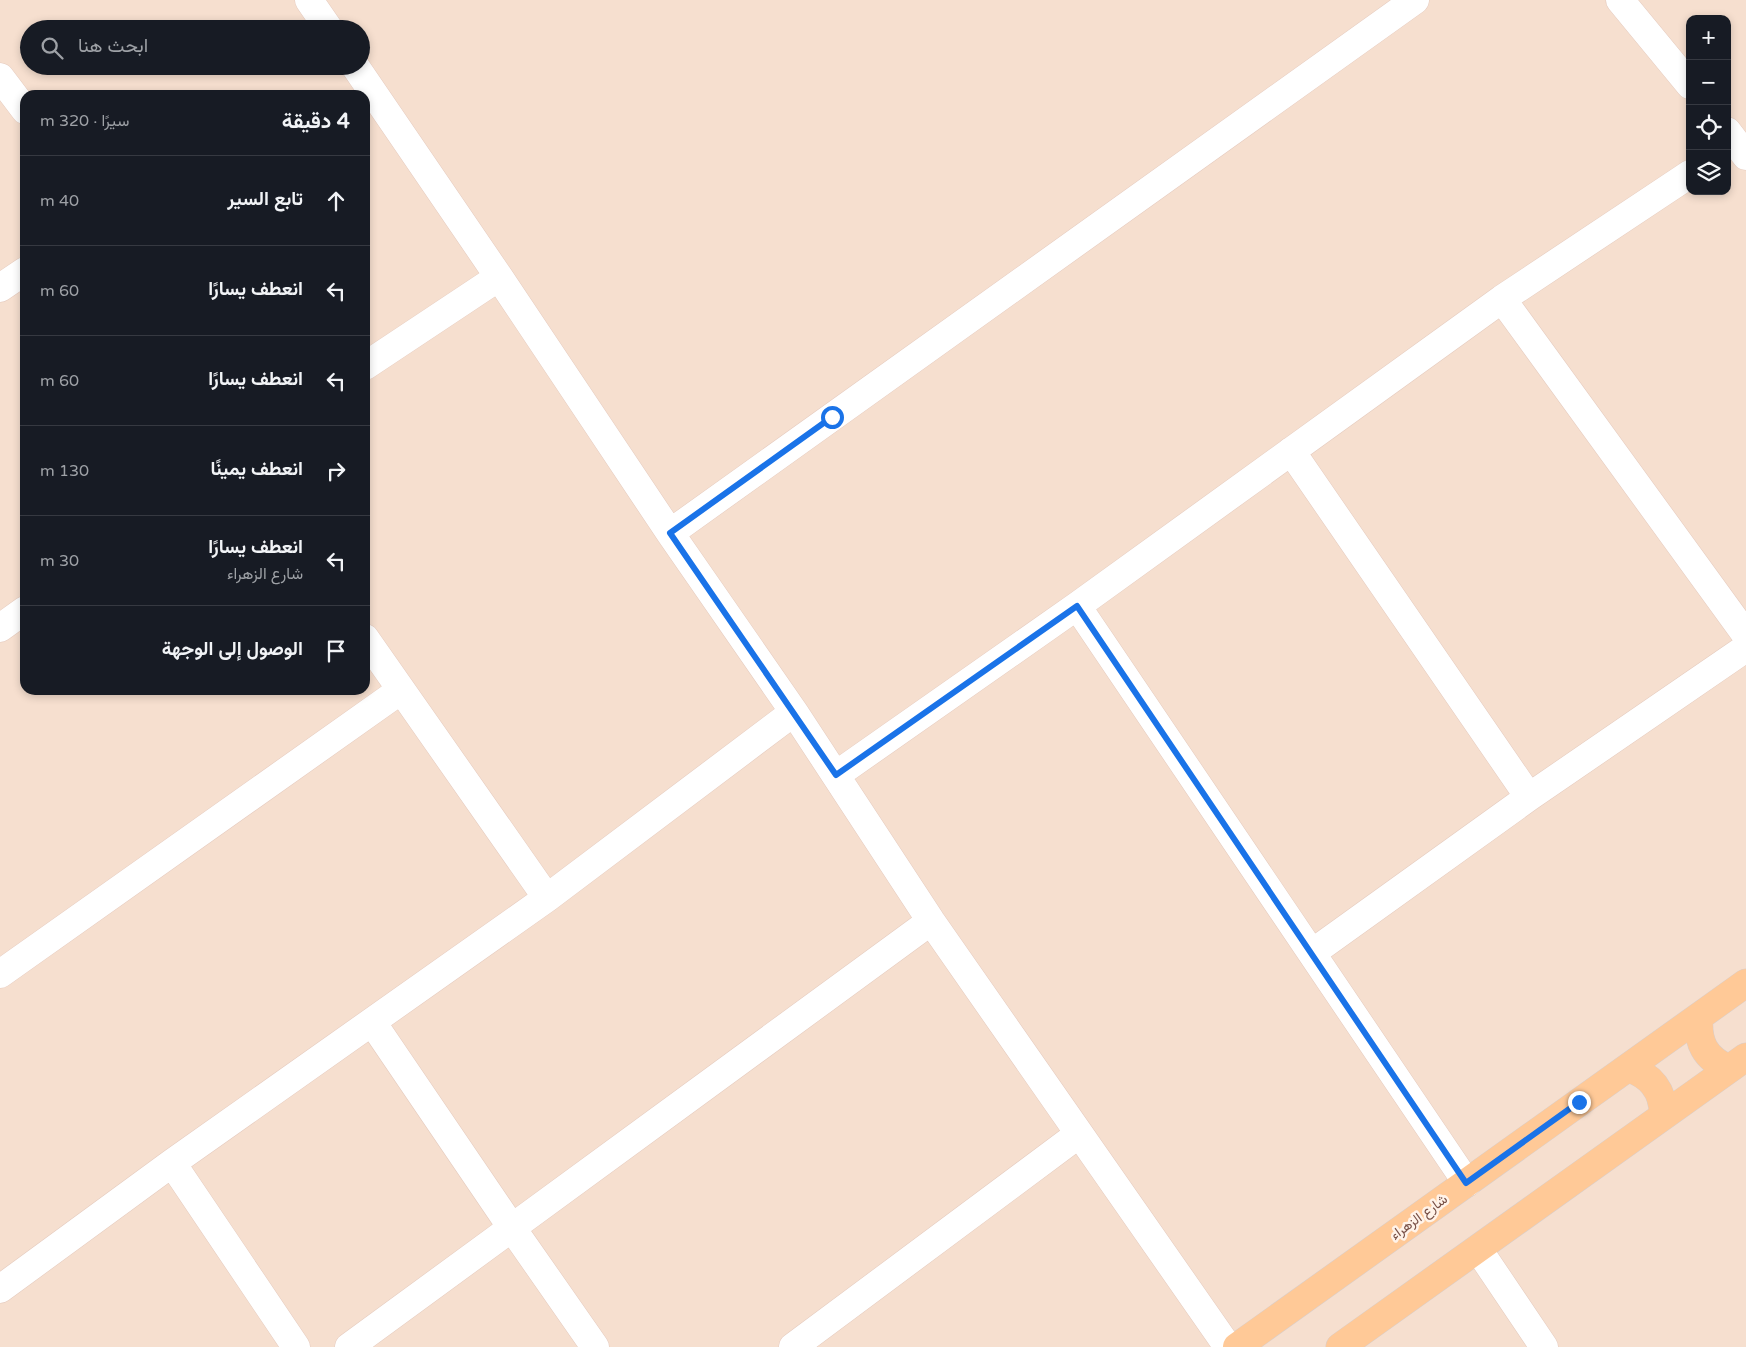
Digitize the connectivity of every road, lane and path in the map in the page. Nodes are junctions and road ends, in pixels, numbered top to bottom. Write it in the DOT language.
graph roads {
  1 [pos="309,0"];
  2 [pos="1415,0"];
  3 [pos="1620,0"];
  4 [pos="323,20"];
  5 [pos="361,75"];
  6 [pos="0,77"];
  7 [pos="1686,80"];
  8 [pos="20,103"];
  9 [pos="1686,177"];
  10 [pos="20,274"];
  11 [pos="499,277"];
  12 [pos="0,288"];
  13 [pos="1502,299"];
  14 [pos="370,363"];
  15 [pos="1291,451"];
  16 [pos="670,533"];
  17 [pos="1077,606"];
  18 [pos="20,614"];
  19 [pos="0,628"];
  20 [pos="1746,635"];
  21 [pos="370,645"];
  22 [pos="1746,648"];
  23 [pos="401,690"];
  24 [pos="794,712"];
  25 [pos="836,775"];
  26 [pos="1529,797"];
  27 [pos="547,898"];
  28 [pos="931,921"];
  29 [pos="1312,954"];
  30 [pos="0,974"];
  31 [pos="1746,983"];
  32 [pos="1699,1017"];
  33 [pos="372,1022"];
  34 [pos="1738,1063"];
  35 [pos="1628,1068"];
  36 [pos="1663,1116"];
  37 [pos="1079,1134"];
  38 [pos="172,1163"];
  39 [pos="1466,1183"];
  40 [pos="512,1228"];
  41 [pos="1478,1249"];
  42 [pos="0,1289"];
  43 [pos="296,1347"];
  44 [pos="349,1347"];
  45 [pos="595,1347"];
  46 [pos="793,1347"];
  47 [pos="1228,1347"];
  48 [pos="1237,1347"];
  49 [pos="1340,1347"];
  50 [pos="1544,1347"];
  1 -- 4 [label="street"];
  2 -- 16 [label="street"];
  3 -- 7 [label="street"];
  5 -- 11 [label="street"];
  6 -- 8 [label="street"];
  9 -- 13 [label="street"];
  10 -- 12 [label="street"];
  11 -- 14 [label="street"];
  11 -- 16 [label="street"];
  13 -- 15 [label="street"];
  13 -- 20 [label="street"];
  15 -- 17 [label="street"];
  15 -- 26 [label="street"];
  16 -- 24 [label="street"];
  17 -- 25 [label="street"];
  17 -- 29 [label="street"];
  18 -- 19 [label="street"];
  21 -- 23 [label="street"];
  22 -- 26 [label="street"];
  23 -- 27 [label="street"];
  23 -- 30 [label="street"];
  24 -- 25 [label="street"];
  24 -- 27 [label="street"];
  25 -- 28 [label="street"];
  26 -- 29 [label="street"];
  27 -- 33 [label="street"];
  28 -- 37 [label="street"];
  28 -- 40 [label="street"];
  29 -- 39 [label="street"];
  31 -- 32 [label="main road, شارع الزهراء"];
  32 -- 34 [label="main road"];
  32 -- 35 [label="main road, شارع الزهراء"];
  33 -- 38 [label="street"];
  33 -- 40 [label="street"];
  34 -- 36 [label="main road"];
  35 -- 36 [label="main road"];
  35 -- 39 [label="main road, شارع الزهراء"];
  36 -- 41 [label="main road"];
  37 -- 46 [label="street"];
  37 -- 47 [label="street"];
  38 -- 42 [label="street"];
  38 -- 43 [label="street"];
  39 -- 48 [label="main road, شارع الزهراء"];
  40 -- 44 [label="street"];
  40 -- 45 [label="street"];
  41 -- 49 [label="main road"];
  41 -- 50 [label="street"];
}
